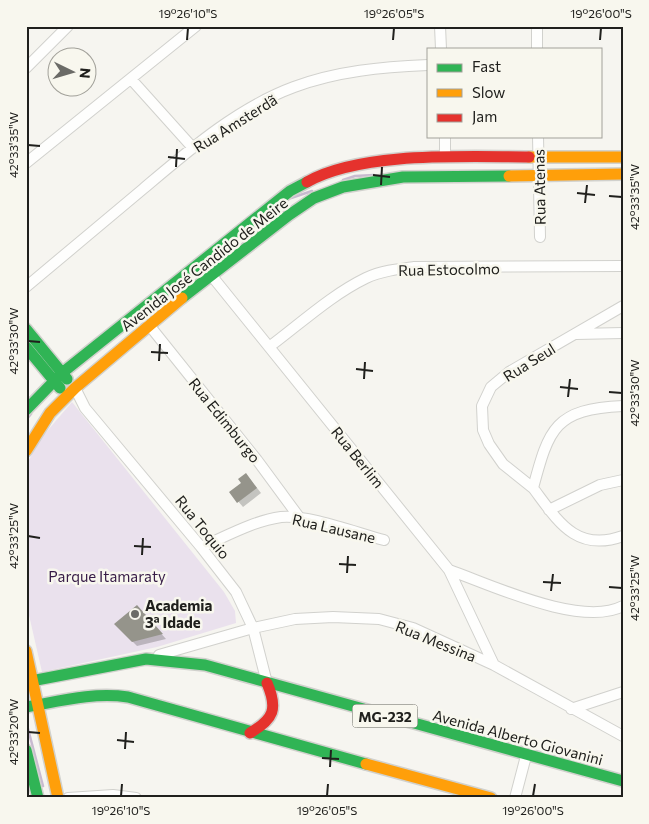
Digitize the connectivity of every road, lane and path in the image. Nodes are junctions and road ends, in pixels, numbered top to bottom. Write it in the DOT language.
graph roads {
  1 [pos="68,26"];
  2 [pos="196,26"];
  3 [pos="440,26"];
  4 [pos="537,26"];
  5 [pos="441,48"];
  6 [pos="537,48"];
  7 [pos="427,65"];
  8 [pos="26,68"];
  9 [pos="131,79"];
  10 [pos="444,138"];
  11 [pos="538,138"];
  12 [pos="193,148"];
  13 [pos="445,157"];
  14 [pos="623,157"];
  15 [pos="26,163"];
  16 [pos="538,166"];
  17 [pos="623,174"];
  18 [pos="540,237"];
  19 [pos="623,266"];
  20 [pos="206,268"];
  21 [pos="26,287"];
  22 [pos="623,306"];
  23 [pos="149,325"];
  24 [pos="26,329"];
  25 [pos="623,333"];
  26 [pos="575,334"];
  27 [pos="26,347"];
  28 [pos="269,347"];
  29 [pos="58,377"];
  30 [pos="71,392"];
  31 [pos="623,406"];
  32 [pos="26,410"];
  33 [pos="26,451"];
  34 [pos="623,480"];
  35 [pos="533,488"];
  36 [pos="549,510"];
  37 [pos="299,517"];
  38 [pos="623,536"];
  39 [pos="384,540"];
  40 [pos="201,547"];
  41 [pos="449,570"];
  42 [pos="623,606"];
  43 [pos="253,628"];
  44 [pos="26,651"];
  45 [pos="146,659"];
  46 [pos="494,665"];
  47 [pos="30,681"];
  48 [pos="267,683"];
  49 [pos="623,692"];
  50 [pos="38,703"];
  51 [pos="26,707"];
  52 [pos="571,709"];
  53 [pos="250,733"];
  54 [pos="623,736"];
  55 [pos="26,750"];
  56 [pos="526,756"];
  57 [pos="623,781"];
  58 [pos="38,798"];
  59 [pos="58,798"];
  60 [pos="68,798"];
  61 [pos="136,798"];
  62 [pos="491,798"];
  63 [pos="516,798"];
  1 -- 8 [label="street"];
  2 -- 9 [label="street"];
  3 -- 5 [label="street"];
  4 -- 6 [label="street"];
  7 -- 12 [label="street, Rua Amsterdã"];
  9 -- 12 [label="street"];
  9 -- 15 [label="street"];
  10 -- 13 [label="street"];
  11 -- 16 [label="street, Rua Atenas"];
  12 -- 21 [label="street, Rua Amsterdã"];
  13 -- 16 [label="street, Avenida José Candido de Meire"];
  13 -- 20 [label="street, Avenida José Candido de Meire"];
  14 -- 16 [label="street, Avenida José Candido de Meire"];
  16 -- 17 [label="street, Avenida José Candido de Meire"];
  16 -- 18 [label="street, Rua Atenas"];
  16 -- 20 [label="street, Avenida José Candido de Meire"];
  19 -- 28 [label="street, Rua Estocolmo"];
  20 -- 23 [label="street, Avenida José Candido de Meire"];
  20 -- 28 [label="street, Rua Berlim"];
  20 -- 29 [label="street, Avenida José Candido de Meire"];
  22 -- 26 [label="street, Rua Seul"];
  23 -- 30 [label="street, Avenida José Candido de Meire"];
  23 -- 37 [label="street, Rua Edimburgo"];
  24 -- 29 [label="street"];
  25 -- 26 [label="street"];
  26 -- 35 [label="street, Rua Seul"];
  27 -- 29 [label="street"];
  28 -- 41 [label="street, Rua Berlim"];
  29 -- 30 [label="street"];
  29 -- 32 [label="street, Avenida José Candido de Meire"];
  30 -- 33 [label="street, Avenida José Candido de Meire"];
  30 -- 40 [label="street, Rua Toquio"];
  31 -- 35 [label="street"];
  34 -- 36 [label="street"];
  35 -- 36 [label="street, Rua Seul"];
  36 -- 38 [label="street, Rua Seul"];
  37 -- 39 [label="street, Rua Lausane"];
  37 -- 40 [label="street, Rua Lausane"];
  40 -- 43 [label="street, Rua Toquio"];
  41 -- 42 [label="street"];
  41 -- 46 [label="street, Rua Berlim"];
  43 -- 45 [label="street, Rua Messina"];
  43 -- 46 [label="street, Rua Messina"];
  43 -- 48 [label="street, Rua Toquio"];
  44 -- 47 [label="street"];
  45 -- 47 [label="street, Avenida Alberto Giovanini / MG-232"];
  45 -- 48 [label="street, Avenida Alberto Giovanini / MG-232"];
  46 -- 52 [label="street, Rua Messina"];
  47 -- 50 [label="street"];
  48 -- 53 [label="street"];
  48 -- 56 [label="street, Avenida Alberto Giovanini / MG-232"];
  49 -- 52 [label="street"];
  50 -- 51 [label="street"];
  50 -- 53 [label="street"];
  50 -- 59 [label="street"];
  52 -- 54 [label="street, Rua Messina"];
  53 -- 62 [label="street"];
  55 -- 58 [label="street"];
  56 -- 57 [label="street, Avenida Alberto Giovanini / MG-232"];
  56 -- 63 [label="street"];
  60 -- 61 [label="street"];
}
